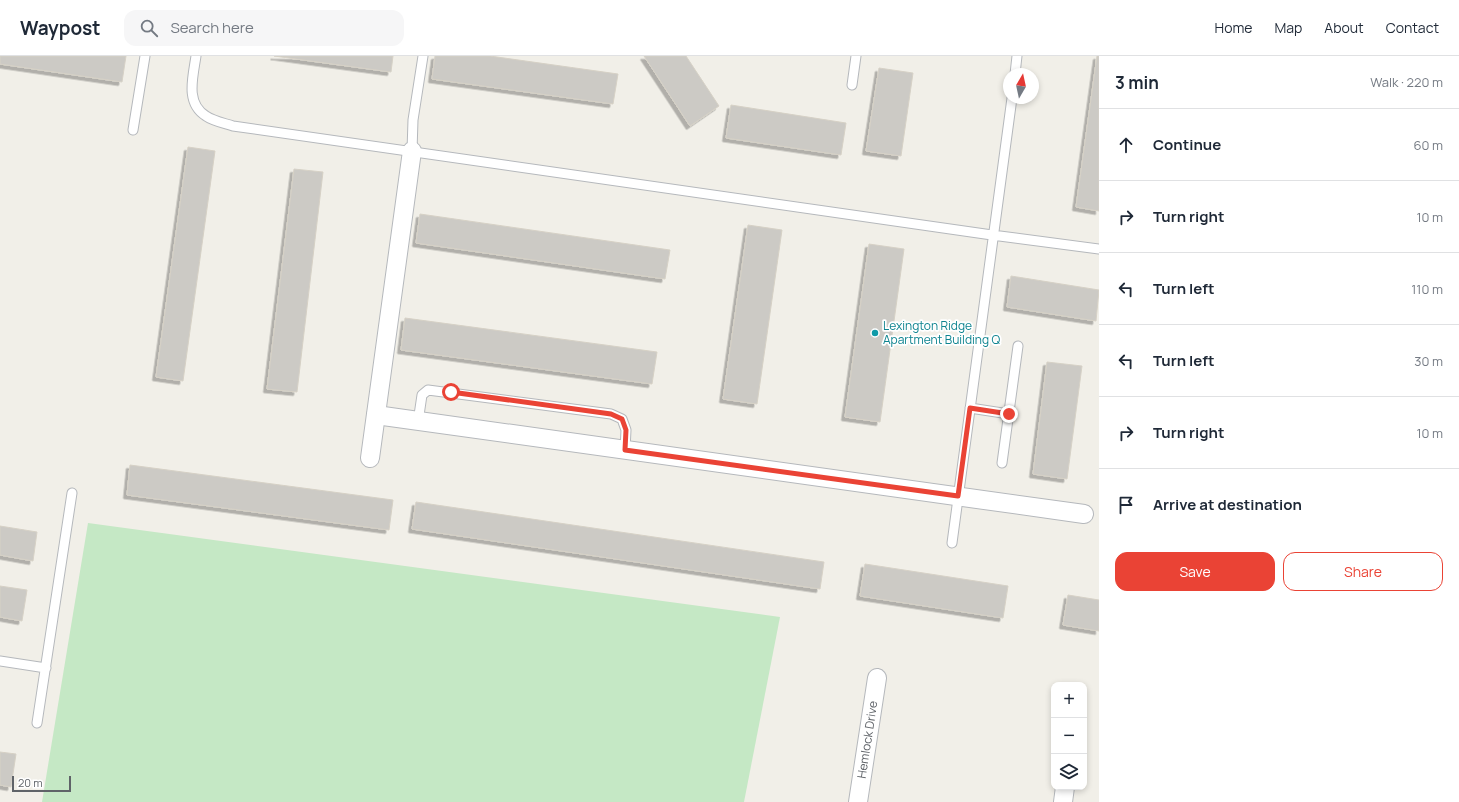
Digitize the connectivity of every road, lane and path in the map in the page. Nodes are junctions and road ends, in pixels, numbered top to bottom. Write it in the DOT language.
graph roads {
  1 [pos="145,56"];
  2 [pos="196,56"];
  3 [pos="423,56"];
  4 [pos="856,56"];
  5 [pos="1017,56"];
  6 [pos="1016,68"];
  7 [pos="852,85"];
  8 [pos="1011,104"];
  9 [pos="133,130"];
  10 [pos="412,151"];
  11 [pos="992,235"];
  12 [pos="1099,249"];
  13 [pos="1018,346"];
  14 [pos="970,408"];
  15 [pos="1009,414"];
  16 [pos="376,416"];
  17 [pos="418,422"];
  18 [pos="625,450"];
  19 [pos="370,458"];
  20 [pos="1002,463"];
  21 [pos="72,493"];
  22 [pos="958,496"];
  23 [pos="1084,514"];
  24 [pos="952,543"];
  25 [pos="0,661"];
  26 [pos="46,668"];
  27 [pos="877,678"];
  28 [pos="37,723"];
  29 [pos="1065,790"];
  30 [pos="858,802"];
  31 [pos="1063,802"];
  1 -- 9 [label="lane"];
  2 -- 10 [label="lane"];
  3 -- 10 [label="lane"];
  4 -- 7 [label="lane"];
  5 -- 6 [label="lane"];
  8 -- 11 [label="lane"];
  10 -- 11 [label="lane"];
  10 -- 16 [label="street"];
  11 -- 12 [label="lane"];
  11 -- 14 [label="lane"];
  13 -- 15 [label="lane"];
  14 -- 15 [label="lane"];
  14 -- 22 [label="lane"];
  15 -- 20 [label="lane"];
  16 -- 17 [label="street"];
  16 -- 19 [label="street"];
  17 -- 18 [label="street"];
  17 -- 18 [label="lane"];
  18 -- 22 [label="street"];
  21 -- 26 [label="lane"];
  22 -- 23 [label="street"];
  22 -- 24 [label="lane"];
  25 -- 26 [label="lane"];
  26 -- 28 [label="lane"];
  27 -- 30 [label="street, Hemlock Drive"];
  29 -- 31 [label="street"];
}
